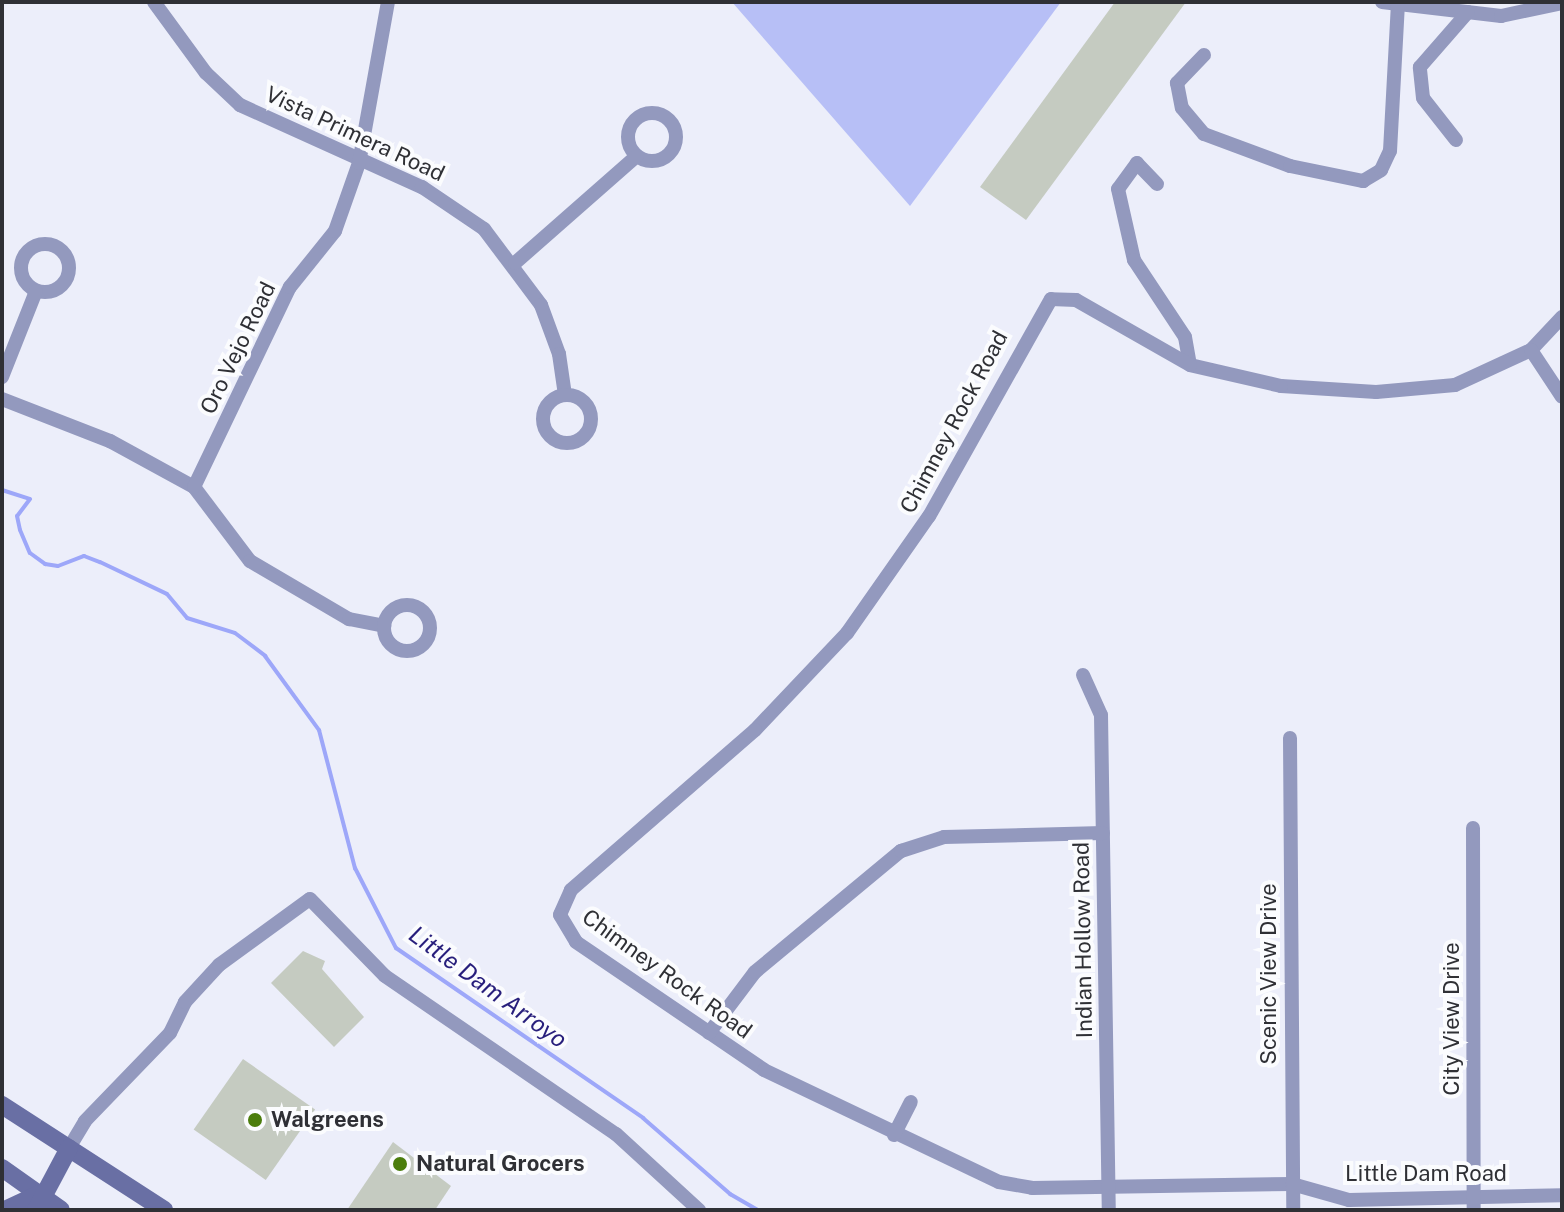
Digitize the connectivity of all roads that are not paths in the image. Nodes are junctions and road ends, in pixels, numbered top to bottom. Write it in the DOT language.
graph roads {
  1 [pos="154,2"];
  2 [pos="388,2"];
  3 [pos="1390,3"];
  4 [pos="1562,3"];
  5 [pos="1499,9"];
  6 [pos="1468,12"];
  7 [pos="1204,55"];
  8 [pos="1456,140"];
  9 [pos="637,156"];
  10 [pos="359,163"];
  11 [pos="1157,184"];
  12 [pos="515,263"];
  13 [pos="36,291"];
  14 [pos="1562,317"];
  15 [pos="1531,350"];
  16 [pos="1190,365"];
  17 [pos="2,377"];
  18 [pos="565,395"];
  19 [pos="1562,397"];
  20 [pos="2,399"];
  21 [pos="194,487"];
  22 [pos="384,626"];
  23 [pos="1083,675"];
  24 [pos="1290,738"];
  25 [pos="1473,828"];
  26 [pos="1103,833"];
  27 [pos="709,1033"];
  28 [pos="911,1102"];
  29 [pos="2,1105"];
  30 [pos="894,1135"];
  31 [pos="69,1148"];
  32 [pos="2,1168"];
  33 [pos="1292,1184"];
  34 [pos="1109,1187"];
  35 [pos="1562,1195"];
  36 [pos="38,1202"];
  37 [pos="1474,1205"];
  38 [pos="5,1210"];
  39 [pos="61,1210"];
  40 [pos="164,1210"];
  41 [pos="699,1210"];
  42 [pos="1109,1210"];
  43 [pos="1293,1210"];
  1 -- 10 [label="street, Vista Primera Road"];
  2 -- 10 [label="street, Oro Vejo Road"];
  3 -- 6 [label="street"];
  3 -- 7 [label="street"];
  4 -- 5 [label="street"];
  5 -- 6 [label="street"];
  6 -- 8 [label="street"];
  9 -- 12 [label="street"];
  10 -- 12 [label="street, Vista Primera Road"];
  10 -- 21 [label="street, Oro Vejo Road"];
  11 -- 16 [label="street"];
  12 -- 18 [label="street, Vista Primera Road"];
  13 -- 17 [label="street"];
  14 -- 15 [label="street"];
  15 -- 16 [label="street"];
  15 -- 19 [label="street"];
  16 -- 27 [label="street, Chimney Rock Road"];
  20 -- 21 [label="street"];
  21 -- 22 [label="street"];
  23 -- 26 [label="street, Indian Hollow Road"];
  24 -- 33 [label="street, Scenic View Drive"];
  25 -- 37 [label="street, City View Drive"];
  26 -- 27 [label="street"];
  26 -- 34 [label="street, Indian Hollow Road"];
  27 -- 30 [label="street, Chimney Rock Road"];
  28 -- 30 [label="street"];
  29 -- 31 [label="main road"];
  30 -- 34 [label="street, Chimney Rock Road"];
  31 -- 36 [label="main road"];
  31 -- 40 [label="main road"];
  31 -- 41 [label="street"];
  32 -- 36 [label="main road"];
  33 -- 34 [label="street, Chimney Rock Road"];
  33 -- 37 [label="street, Little Dam Road"];
  33 -- 43 [label="street, Scenic View Drive"];
  34 -- 42 [label="street, Indian Hollow Road"];
  35 -- 37 [label="street, Little Dam Road"];
  36 -- 38 [label="main road"];
  36 -- 39 [label="main road"];
}
